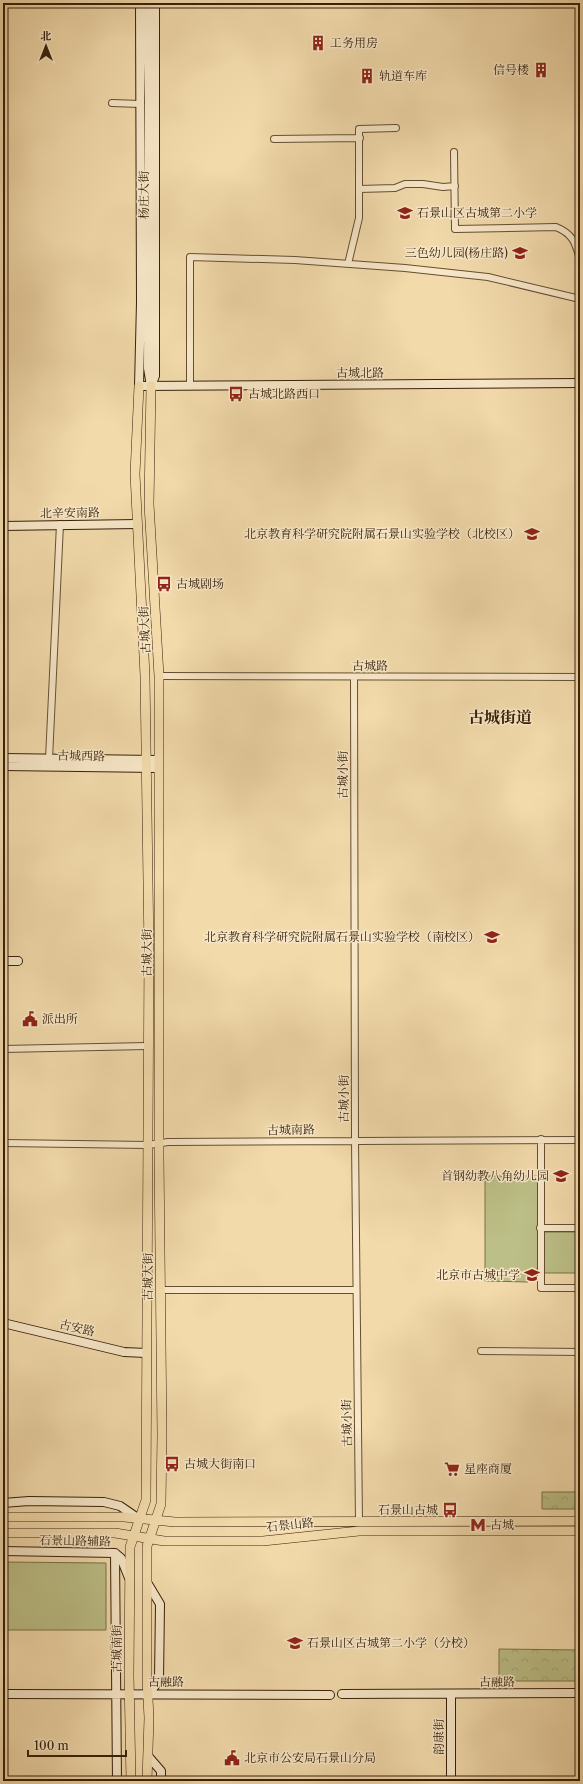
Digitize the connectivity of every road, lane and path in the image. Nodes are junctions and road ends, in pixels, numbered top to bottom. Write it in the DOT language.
graph roads {
  1 [pos="140,3"];
  2 [pos="147,3"];
  3 [pos="155,3"];
  4 [pos="112,104"];
  5 [pos="140,104"];
  6 [pos="396,128"];
  7 [pos="360,138"];
  8 [pos="274,139"];
  9 [pos="454,152"];
  10 [pos="455,186"];
  11 [pos="359,189"];
  12 [pos="580,259"];
  13 [pos="348,264"];
  14 [pos="580,299"];
  15 [pos="580,383"];
  16 [pos="140,386"];
  17 [pos="151,386"];
  18 [pos="190,386"];
  19 [pos="60,524"];
  20 [pos="137,524"];
  21 [pos="3,526"];
  22 [pos="159,676"];
  23 [pos="354,677"];
  24 [pos="580,677"];
  25 [pos="3,758"];
  26 [pos="50,759"];
  27 [pos="146,764"];
  28 [pos="158,764"];
  29 [pos="3,766"];
  30 [pos="3,961"];
  31 [pos="18,961"];
  32 [pos="147,1046"];
  33 [pos="3,1049"];
  34 [pos="355,1140"];
  35 [pos="541,1140"];
  36 [pos="580,1140"];
  37 [pos="3,1143"];
  38 [pos="159,1144"];
  39 [pos="148,1145"];
  40 [pos="540,1228"];
  41 [pos="580,1228"];
  42 [pos="580,1288"];
  43 [pos="160,1290"];
  44 [pos="356,1290"];
  45 [pos="3,1324"];
  46 [pos="481,1351"];
  47 [pos="580,1352"];
  48 [pos="146,1353"];
  49 [pos="3,1503"];
  50 [pos="3,1517"];
  51 [pos="139,1519"];
  52 [pos="156,1520"];
  53 [pos="580,1521"];
  54 [pos="359,1522"];
  55 [pos="580,1531"];
  56 [pos="3,1533"];
  57 [pos="133,1536"];
  58 [pos="150,1538"];
  59 [pos="3,1544"];
  60 [pos="3,1551"];
  61 [pos="40,1552"];
  62 [pos="115,1554"];
  63 [pos="130,1580"];
  64 [pos="580,1693"];
  65 [pos="3,1694"];
  66 [pos="149,1694"];
  67 [pos="342,1694"];
  68 [pos="451,1694"];
  69 [pos="116,1695"];
  70 [pos="129,1695"];
  71 [pos="330,1695"];
  72 [pos="148,1756"];
  73 [pos="117,1781"];
  74 [pos="130,1781"];
  75 [pos="147,1781"];
  76 [pos="161,1781"];
  77 [pos="451,1781"];
  1 -- 5 [label="street, 杨庄大街"];
  2 -- 17 [label="street"];
  3 -- 17 [label="street, 杨庄大街"];
  4 -- 5 [label="street"];
  5 -- 16 [label="street, 杨庄大街"];
  6 -- 7 [label="street"];
  7 -- 8 [label="street"];
  7 -- 11 [label="street"];
  9 -- 10 [label="street"];
  10 -- 11 [label="street"];
  10 -- 12 [label="street"];
  11 -- 13 [label="street"];
  13 -- 14 [label="street"];
  13 -- 18 [label="street"];
  15 -- 18 [label="street, 古城北路"];
  16 -- 17 [label="street, 古城北路"];
  16 -- 20 [label="main road, 古城大街"];
  17 -- 18 [label="street, 古城北路"];
  17 -- 22 [label="main road, 古城大街"];
  19 -- 20 [label="street, 北辛安南路"];
  19 -- 21 [label="street, 北辛安南路"];
  19 -- 26 [label="street"];
  20 -- 27 [label="main road, 古城大街"];
  22 -- 23 [label="street, 古城路"];
  22 -- 28 [label="main road, 古城大街"];
  23 -- 24 [label="street, 古城路"];
  23 -- 34 [label="street, 古城小街"];
  25 -- 26 [label="street, 古城西路"];
  26 -- 27 [label="street, 古城西路"];
  27 -- 28 [label="street, 古城西路"];
  27 -- 29 [label="street, 古城西路"];
  27 -- 32 [label="main road, 古城大街"];
  28 -- 38 [label="main road, 古城大街"];
  30 -- 31 [label="street"];
  32 -- 33 [label="street"];
  32 -- 39 [label="main road, 古城大街"];
  34 -- 35 [label="street, 古城南路"];
  34 -- 38 [label="street, 古城南路"];
  34 -- 44 [label="street, 古城小街"];
  35 -- 36 [label="street, 古城南路"];
  35 -- 40 [label="street"];
  37 -- 39 [label="street, 古城南路"];
  38 -- 39 [label="street, 古城南路"];
  38 -- 43 [label="main road, 古城大街"];
  39 -- 48 [label="main road, 古城大街"];
  40 -- 41 [label="street"];
  40 -- 42 [label="street"];
  43 -- 44 [label="street"];
  43 -- 52 [label="main road, 古城大街"];
  44 -- 54 [label="street, 古城小街"];
  45 -- 48 [label="street, 古安路"];
  46 -- 47 [label="street"];
  48 -- 51 [label="main road, 古城大街"];
  49 -- 51 [label="street"];
  50 -- 51 [label="main road"];
  51 -- 52 [label="main road, 石景山路"];
  51 -- 57 [label="main road, 古城南街"];
  52 -- 54 [label="main road, 石景山路"];
  52 -- 58 [label="main road, 古城大街"];
  53 -- 54 [label="main road, 石景山路"];
  55 -- 58 [label="main road, 石景山路"];
  56 -- 57 [label="main road, 石景山路"];
  57 -- 58 [label="main road, 石景山路"];
  57 -- 63 [label="main road, 古城南街"];
  58 -- 66 [label="main road"];
  59 -- 61 [label="street"];
  60 -- 61 [label="street, 石景山路辅路"];
  61 -- 62 [label="street, 石景山路辅路"];
  62 -- 63 [label="street, 石景山路辅路"];
  62 -- 69 [label="street"];
  63 -- 70 [label="main road, 古城南街"];
  64 -- 68 [label="street, 古融路"];
  65 -- 69 [label="street, 古融路"];
  66 -- 70 [label="street, 古融路"];
  66 -- 71 [label="street, 古融路"];
  66 -- 72 [label="main road"];
  67 -- 68 [label="street, 古融路"];
  68 -- 77 [label="street, 韵康街"];
  69 -- 70 [label="street, 古融路"];
  69 -- 73 [label="street"];
  70 -- 74 [label="main road, 古城南街"];
  72 -- 75 [label="main road"];
  72 -- 76 [label="street"];
}
